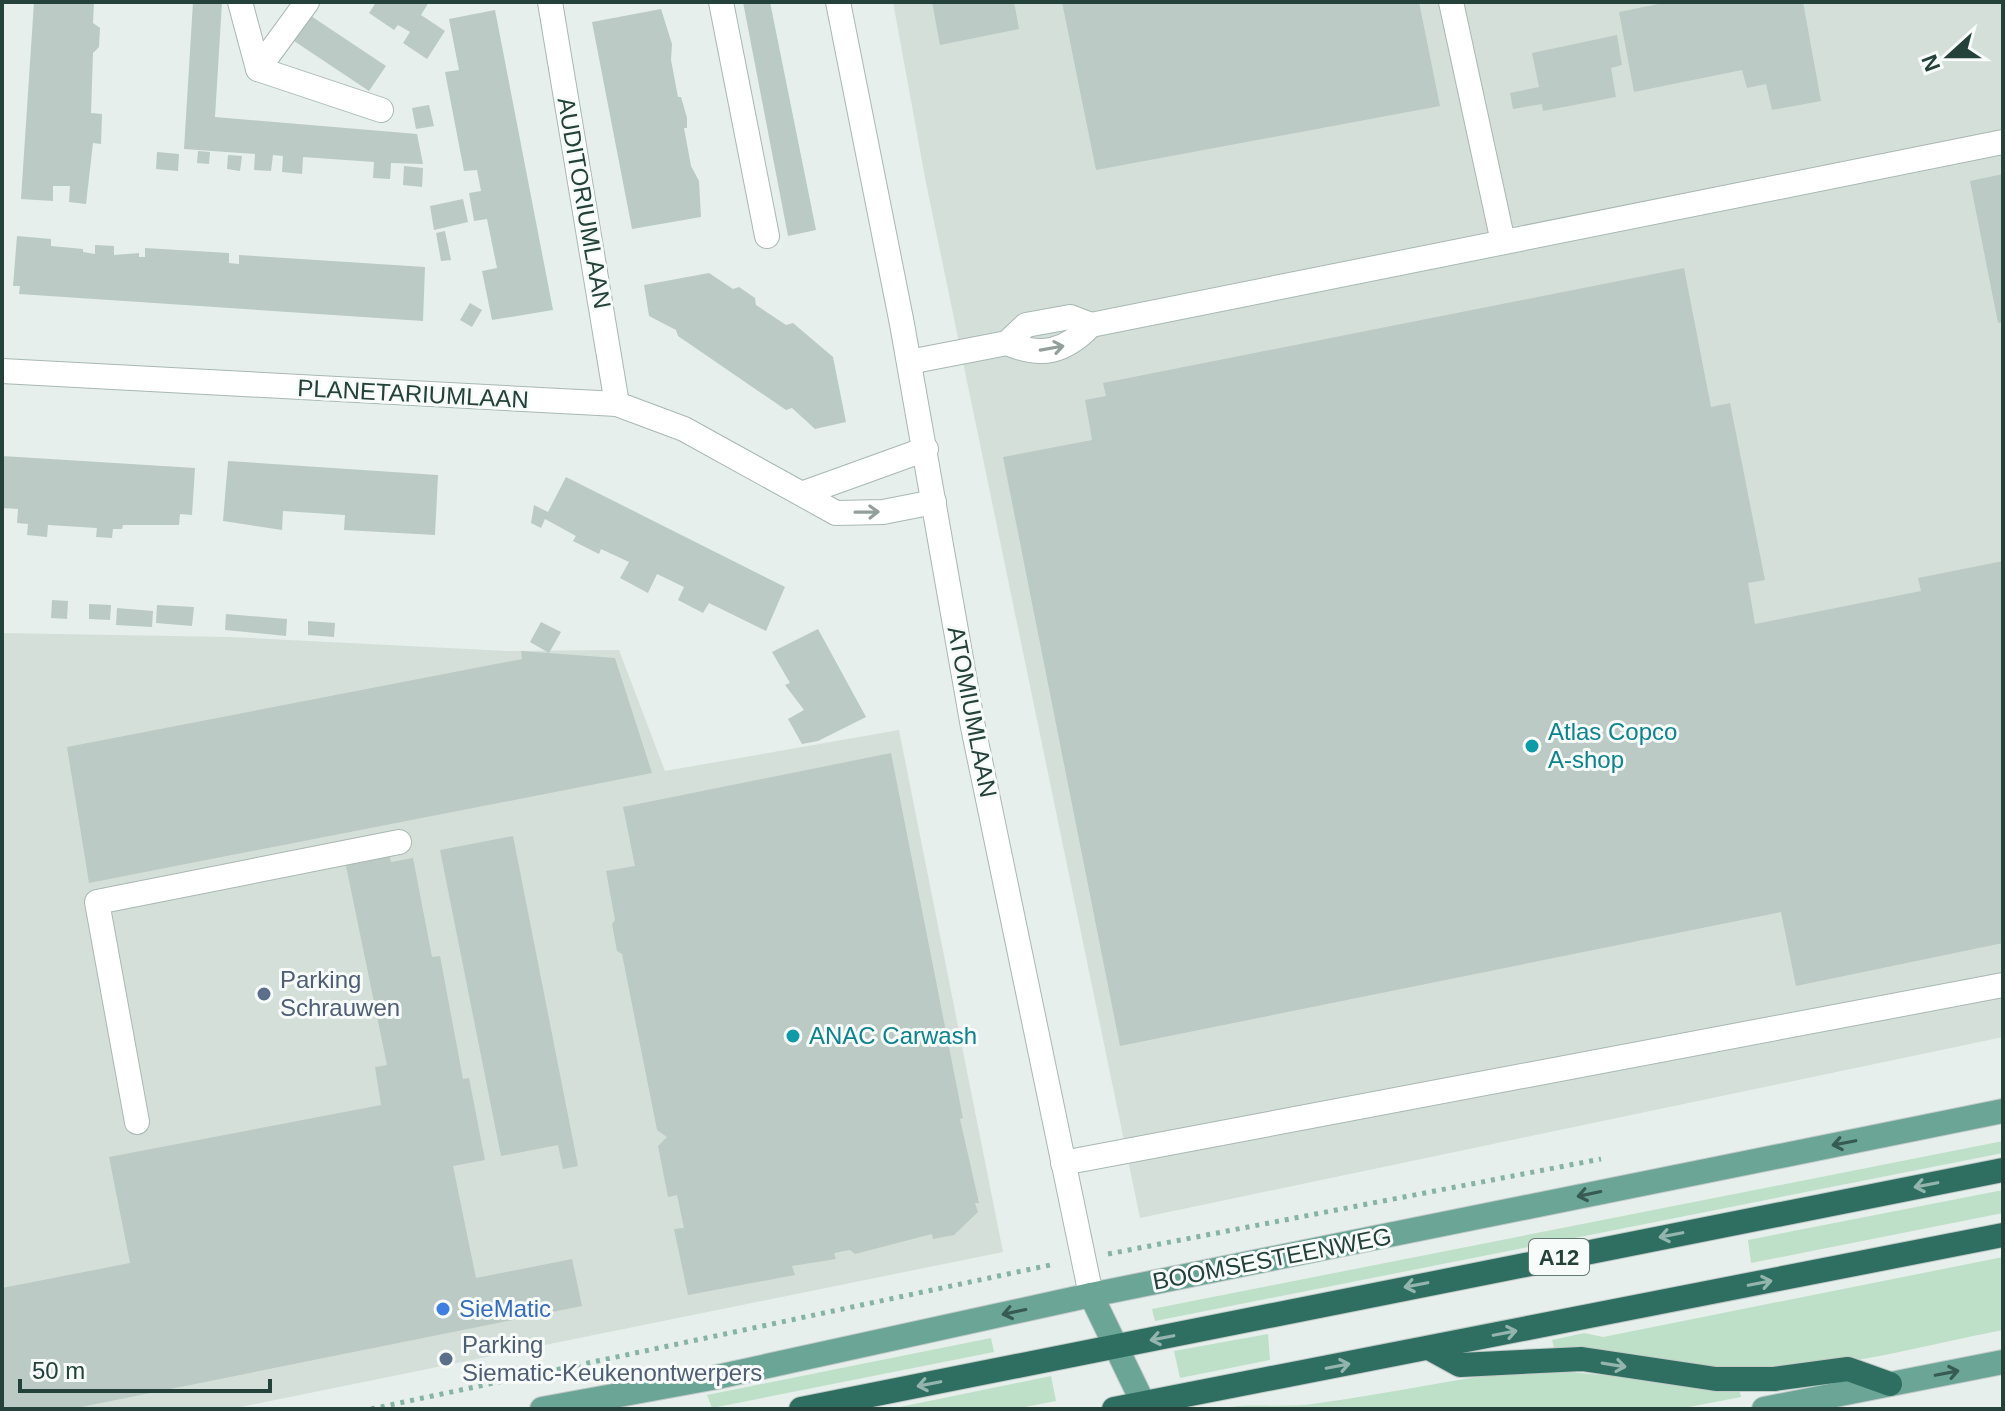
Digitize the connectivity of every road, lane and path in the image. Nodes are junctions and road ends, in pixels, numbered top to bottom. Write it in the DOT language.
graph roads {
  1 [pos="240,2"];
  2 [pos="307,2"];
  3 [pos="550,2"];
  4 [pos="721,2"];
  5 [pos="838,2"];
  6 [pos="1451,2"];
  7 [pos="258,69"];
  8 [pos="381,110"];
  9 [pos="2003,142"];
  10 [pos="767,236"];
  11 [pos="1503,242"];
  12 [pos="909,362"];
  13 [pos="2,371"];
  14 [pos="617,404"];
  15 [pos="926,449"];
  16 [pos="804,493"];
  17 [pos="934,502"];
  18 [pos="399,842"];
  19 [pos="2003,985"];
  20 [pos="2003,1111"];
  21 [pos="137,1122"];
  22 [pos="1611,1158"];
  23 [pos="1063,1163"];
  24 [pos="2003,1170"];
  25 [pos="2003,1235"];
  26 [pos="1082,1259"];
  27 [pos="1091,1295"];
  28 [pos="1115,1347"];
  29 [pos="1429,1348"];
  30 [pos="2003,1362"];
  31 [pos="1890,1384"];
  32 [pos="1146,1406"];
  33 [pos="371,1409"];
  34 [pos="542,1409"];
  35 [pos="801,1409"];
  36 [pos="1114,1409"];
  37 [pos="1764,1409"];
  1 -- 7 [label="street"];
  2 -- 7 [label="street"];
  3 -- 14 [label="street, AUDITORIUMLAAN"];
  4 -- 10 [label="street"];
  5 -- 12 [label="street, ATOMIUMLAAN"];
  6 -- 11 [label="street"];
  7 -- 8 [label="street"];
  9 -- 11 [label="street"];
  11 -- 12 [label="street"];
  12 -- 15 [label="street, ATOMIUMLAAN"];
  13 -- 14 [label="street, PLANETARIUMLAAN"];
  14 -- 16 [label="street, PLANETARIUMLAAN"];
  15 -- 16 [label="street"];
  15 -- 17 [label="street, ATOMIUMLAAN"];
  16 -- 17 [label="street, PLANETARIUMLAAN, one-way"];
  17 -- 23 [label="street, ATOMIUMLAAN"];
  18 -- 21 [label="street"];
  19 -- 23 [label="street"];
  20 -- 27 [label="main road, BOOMSESTEENWEG, one-way"];
  22 -- 26 [label="path"];
  23 -- 26 [label="street, ATOMIUMLAAN"];
  24 -- 28 [label="highway, A12, one-way"];
  29 -- 25 [label="highway, one-way"];
  26 -- 27 [label="street, ATOMIUMLAAN"];
  26 -- 33 [label="path"];
  27 -- 28 [label="main road, ATOMIUMLAAN"];
  27 -- 34 [label="main road, BOOMSESTEENWEG, one-way"];
  28 -- 32 [label="main road, ATOMIUMLAAN"];
  28 -- 35 [label="highway, A12, one-way"];
  29 -- 31 [label="highway, one-way"];
  32 -- 29 [label="highway, one-way"];
  31 -- 30 [label="main road, one-way"];
  31 -- 37 [label="main road"];
  32 -- 36 [label="highway"];
}
